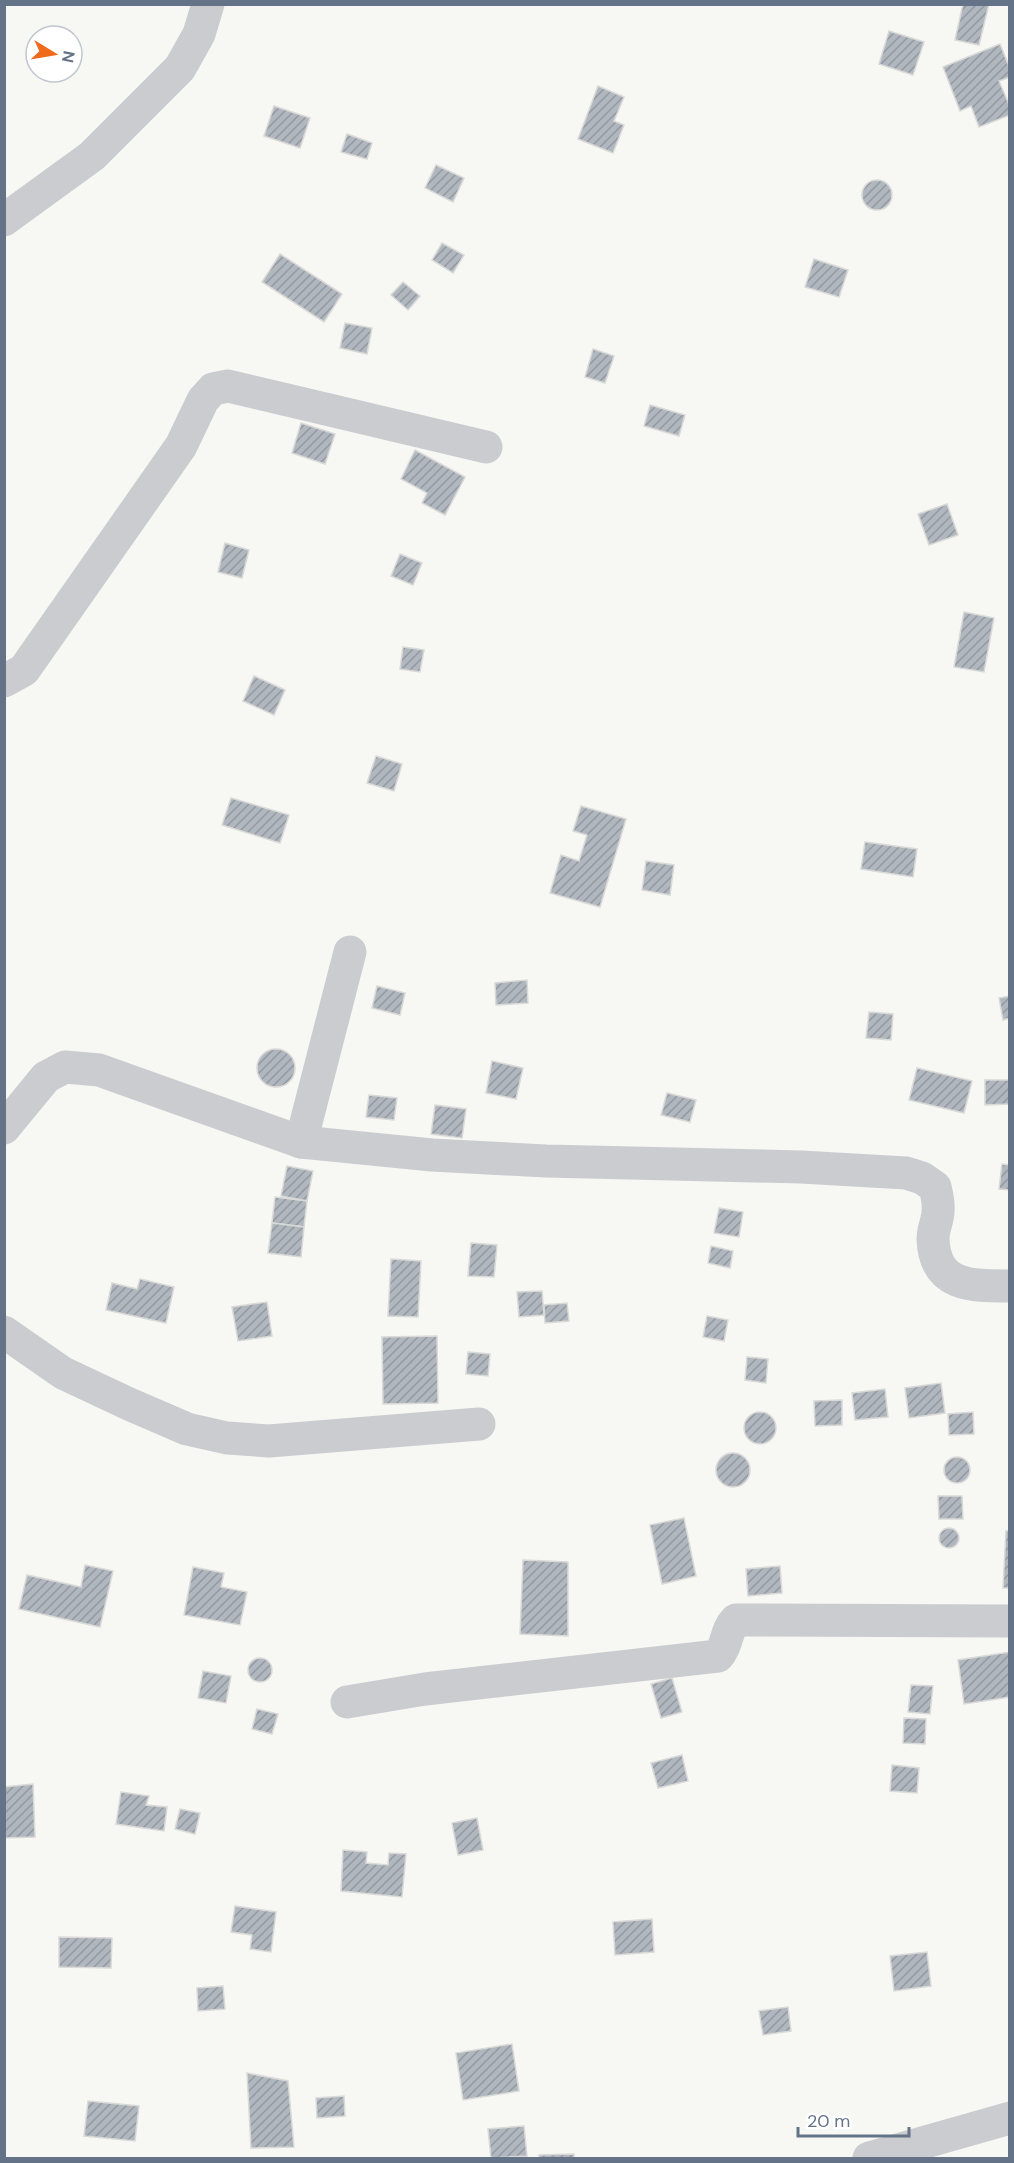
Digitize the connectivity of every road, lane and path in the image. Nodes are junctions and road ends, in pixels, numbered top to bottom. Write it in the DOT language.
graph roads {
  1 [pos="208,4"];
  2 [pos="4,220"];
  3 [pos="486,447"];
  4 [pos="4,681"];
  5 [pos="350,952"];
  6 [pos="4,1128"];
  7 [pos="301,1142"];
  8 [pos="1010,1287"];
  9 [pos="4,1332"];
  10 [pos="479,1424"];
  11 [pos="1010,1621"];
  12 [pos="347,1702"];
  13 [pos="1010,2118"];
  14 [pos="869,2158"];
  1 -- 2 [label="street"];
  3 -- 4 [label="street"];
  5 -- 7 [label="street"];
  6 -- 7 [label="street"];
  7 -- 8 [label="street"];
  9 -- 10 [label="street"];
  11 -- 12 [label="street"];
  13 -- 14 [label="street"];
}
